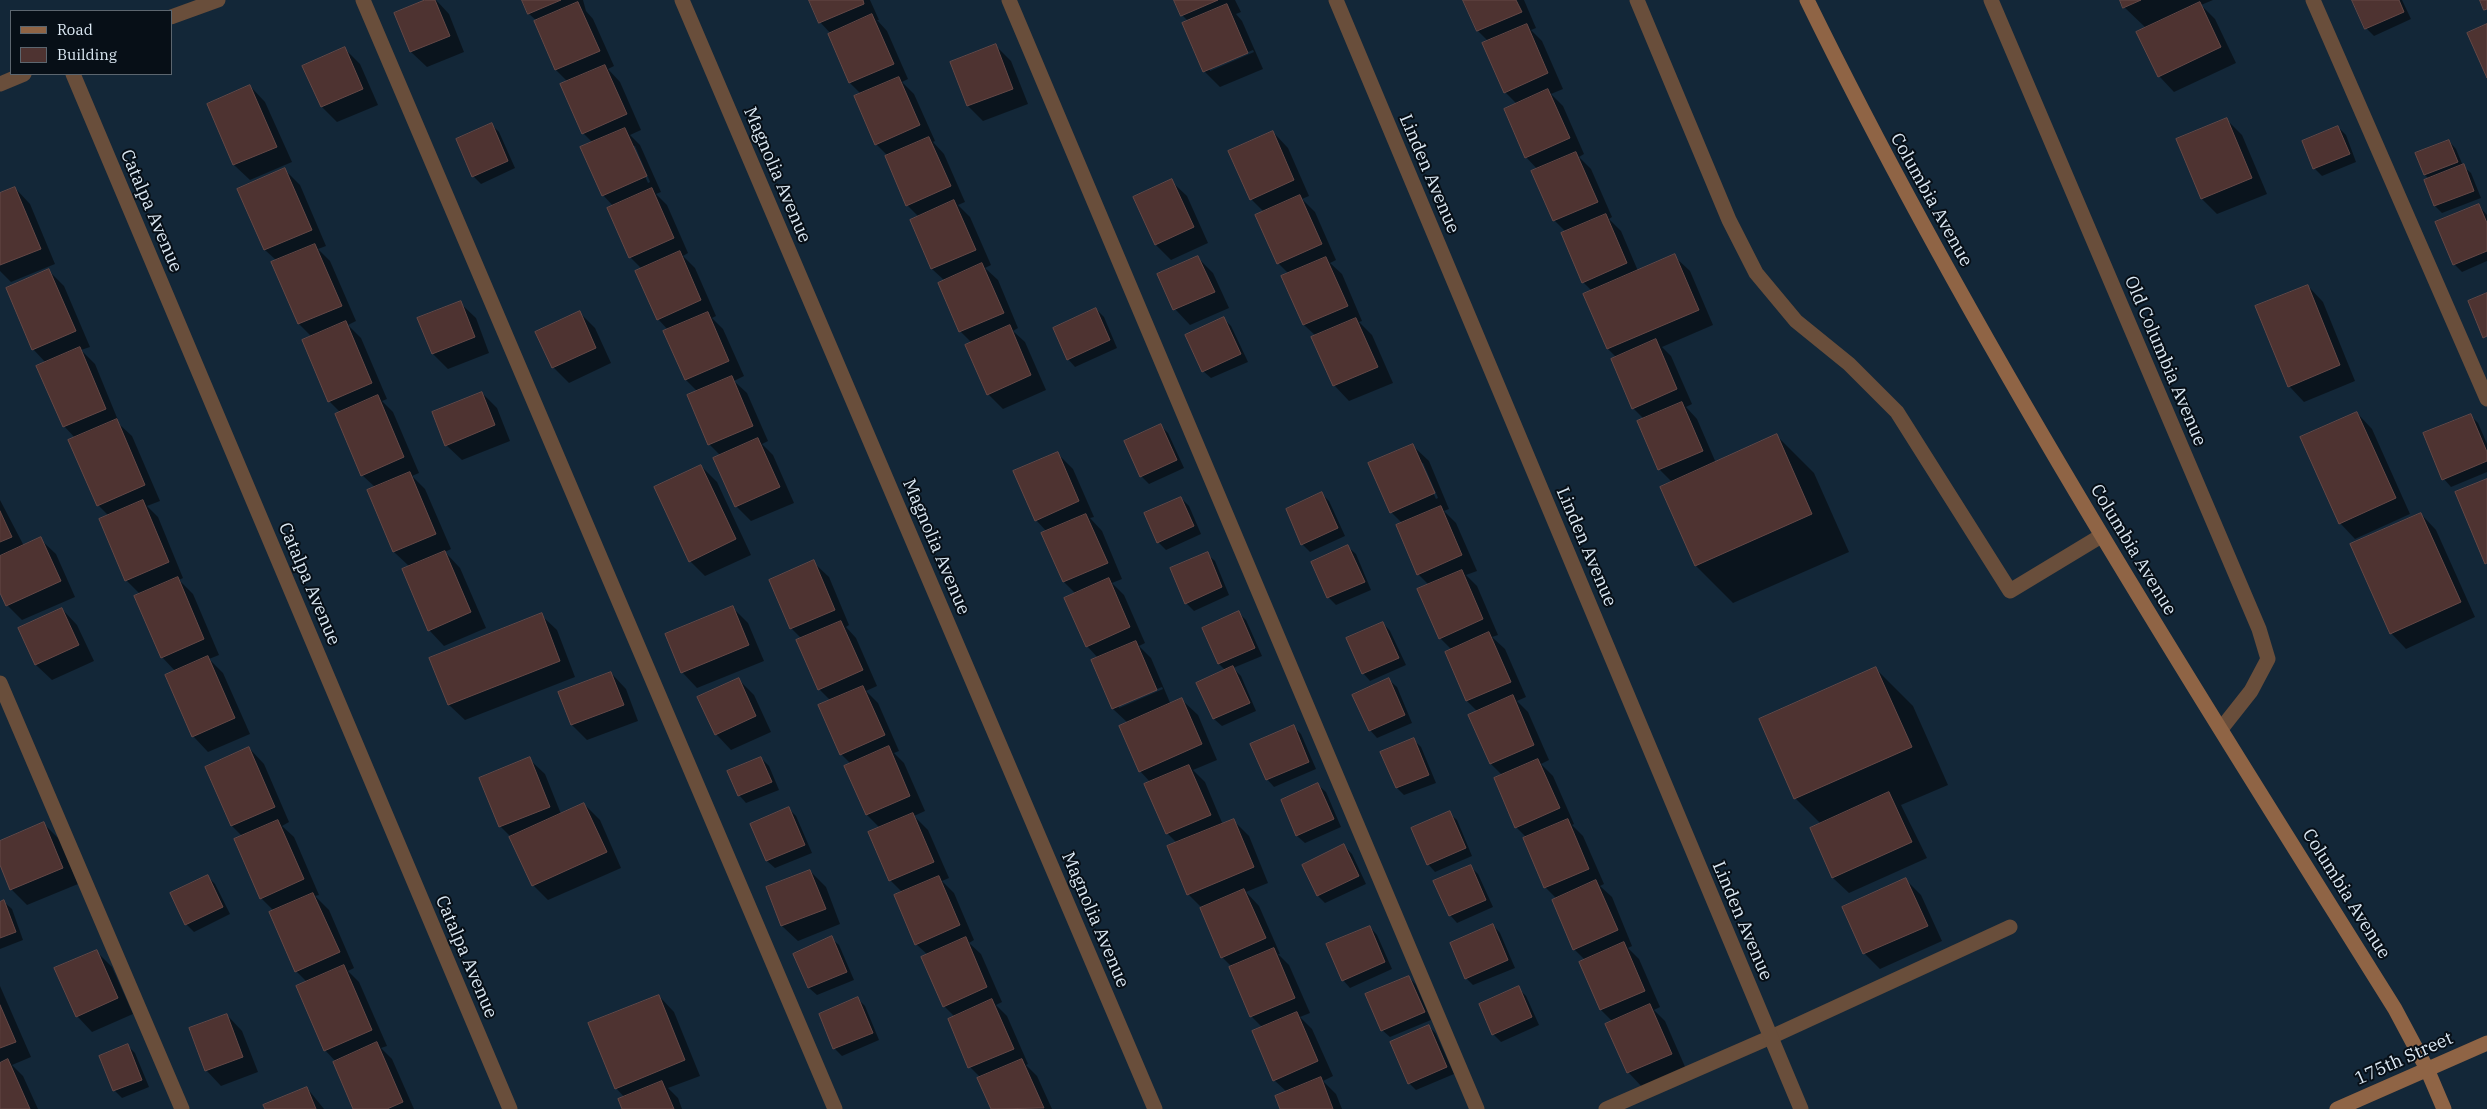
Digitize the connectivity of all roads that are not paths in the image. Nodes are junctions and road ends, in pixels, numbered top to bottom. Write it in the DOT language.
graph roads {
  1 [pos="218,0"];
  2 [pos="363,0"];
  3 [pos="682,0"];
  4 [pos="1009,0"];
  5 [pos="1336,0"];
  6 [pos="1637,0"];
  7 [pos="1807,0"];
  8 [pos="1991,0"];
  9 [pos="2312,0"];
  10 [pos="172,17"];
  11 [pos="22,75"];
  12 [pos="73,75"];
  13 [pos="0,84"];
  14 [pos="2487,399"];
  15 [pos="2101,536"];
  16 [pos="0,683"];
  17 [pos="2221,729"];
  18 [pos="2010,927"];
  19 [pos="1771,1037"];
  20 [pos="2487,1043"];
  21 [pos="2427,1069"];
  22 [pos="182,1109"];
  23 [pos="510,1109"];
  24 [pos="835,1109"];
  25 [pos="1155,1109"];
  26 [pos="1477,1109"];
  27 [pos="1606,1109"];
  28 [pos="1801,1109"];
  29 [pos="2336,1109"];
  30 [pos="2444,1109"];
  1 -- 10 [label="street"];
  2 -- 24 [label="street"];
  3 -- 25 [label="street, Magnolia Avenue"];
  4 -- 26 [label="street"];
  5 -- 19 [label="street, Linden Avenue"];
  6 -- 15 [label="street"];
  7 -- 15 [label="street, Columbia Avenue"];
  8 -- 17 [label="street, Old Columbia Avenue"];
  9 -- 14 [label="street"];
  11 -- 13 [label="street"];
  12 -- 23 [label="street, Catalpa Avenue"];
  15 -- 17 [label="street, Columbia Avenue"];
  16 -- 22 [label="street"];
  17 -- 21 [label="street, Columbia Avenue"];
  18 -- 19 [label="street"];
  19 -- 27 [label="street"];
  19 -- 28 [label="street, Linden Avenue"];
  20 -- 21 [label="street, 175th Street"];
  21 -- 29 [label="street, 175th Street"];
  21 -- 30 [label="street, Columbia Avenue"];
}
